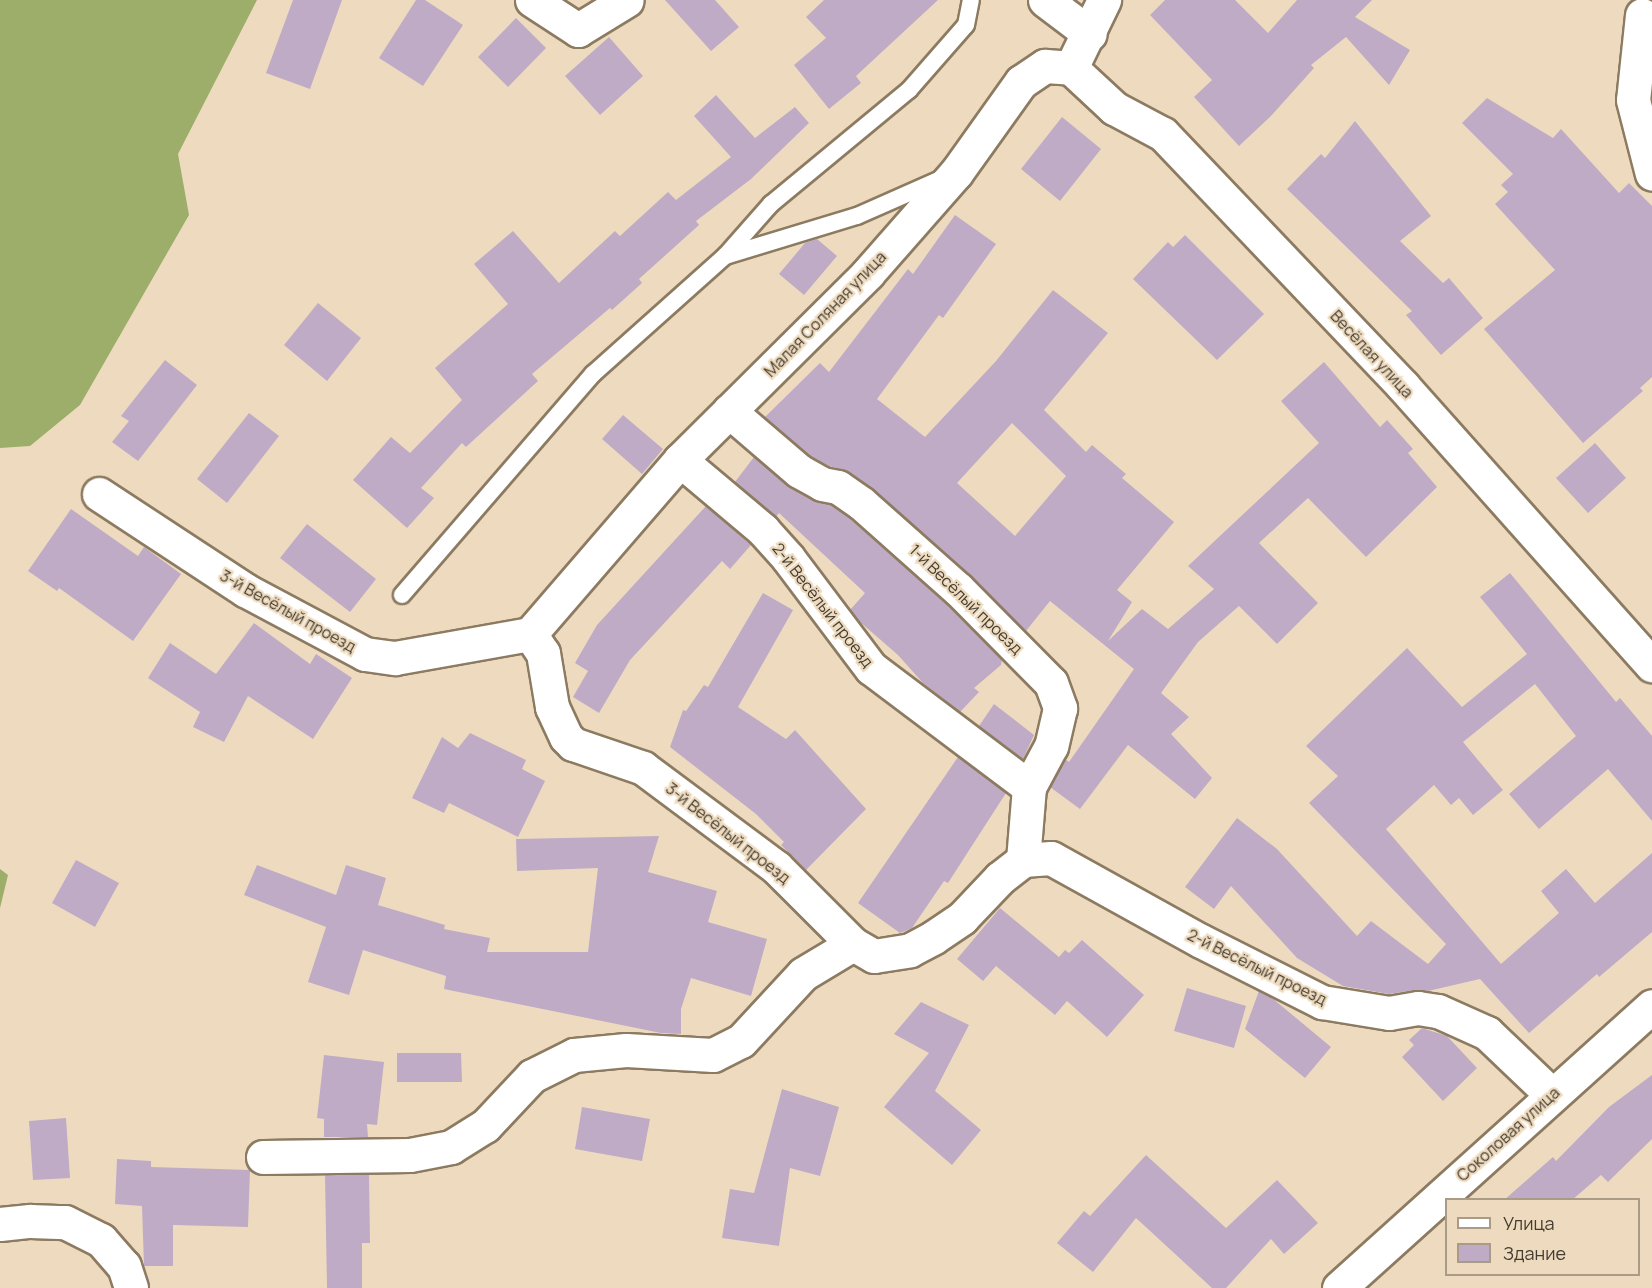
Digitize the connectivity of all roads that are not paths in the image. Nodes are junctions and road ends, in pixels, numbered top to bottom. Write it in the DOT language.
graph roads {
  1 [pos="532,0"];
  2 [pos="627,0"];
  3 [pos="971,0"];
  4 [pos="1045,0"];
  5 [pos="1104,0"];
  6 [pos="1642,15"];
  7 [pos="1090,34"];
  8 [pos="1071,68"];
  9 [pos="956,173"];
  10 [pos="1652,174"];
  11 [pos="725,256"];
  12 [pos="729,411"];
  13 [pos="680,460"];
  14 [pos="99,494"];
  15 [pos="402,595"];
  16 [pos="530,634"];
  17 [pos="1652,665"];
  18 [pos="1029,786"];
  19 [pos="1023,860"];
  20 [pos="853,944"];
  21 [pos="1652,1006"];
  22 [pos="1551,1094"];
  23 [pos="263,1157"];
  24 [pos="0,1224"];
  25 [pos="131,1288"];
  26 [pos="1339,1288"];
  1 -- 2 [label="street"];
  3 -- 11 [label="lane"];
  4 -- 7 [label="street"];
  5 -- 7 [label="street"];
  6 -- 10 [label="street"];
  7 -- 8 [label="street"];
  8 -- 9 [label="street, Малая Соляная улица"];
  8 -- 17 [label="street, Весёлая улица"];
  9 -- 11 [label="lane"];
  9 -- 12 [label="street, Малая Соляная улица"];
  11 -- 15 [label="lane"];
  12 -- 13 [label="street, Малая Соляная улица"];
  12 -- 18 [label="street, 1-й Весёлый проезд"];
  13 -- 16 [label="street, Малая Соляная улица"];
  13 -- 18 [label="street, 2-й Весёлый проезд"];
  14 -- 16 [label="street, 3-й Весёлый проезд"];
  16 -- 20 [label="street, 3-й Весёлый проезд"];
  18 -- 19 [label="street, 1-й Весёлый проезд"];
  19 -- 20 [label="street"];
  19 -- 22 [label="street, 2-й Весёлый проезд"];
  20 -- 23 [label="street"];
  21 -- 22 [label="street, Соколовая улица"];
  22 -- 26 [label="street, Соколовая улица"];
  24 -- 25 [label="street"];
}
